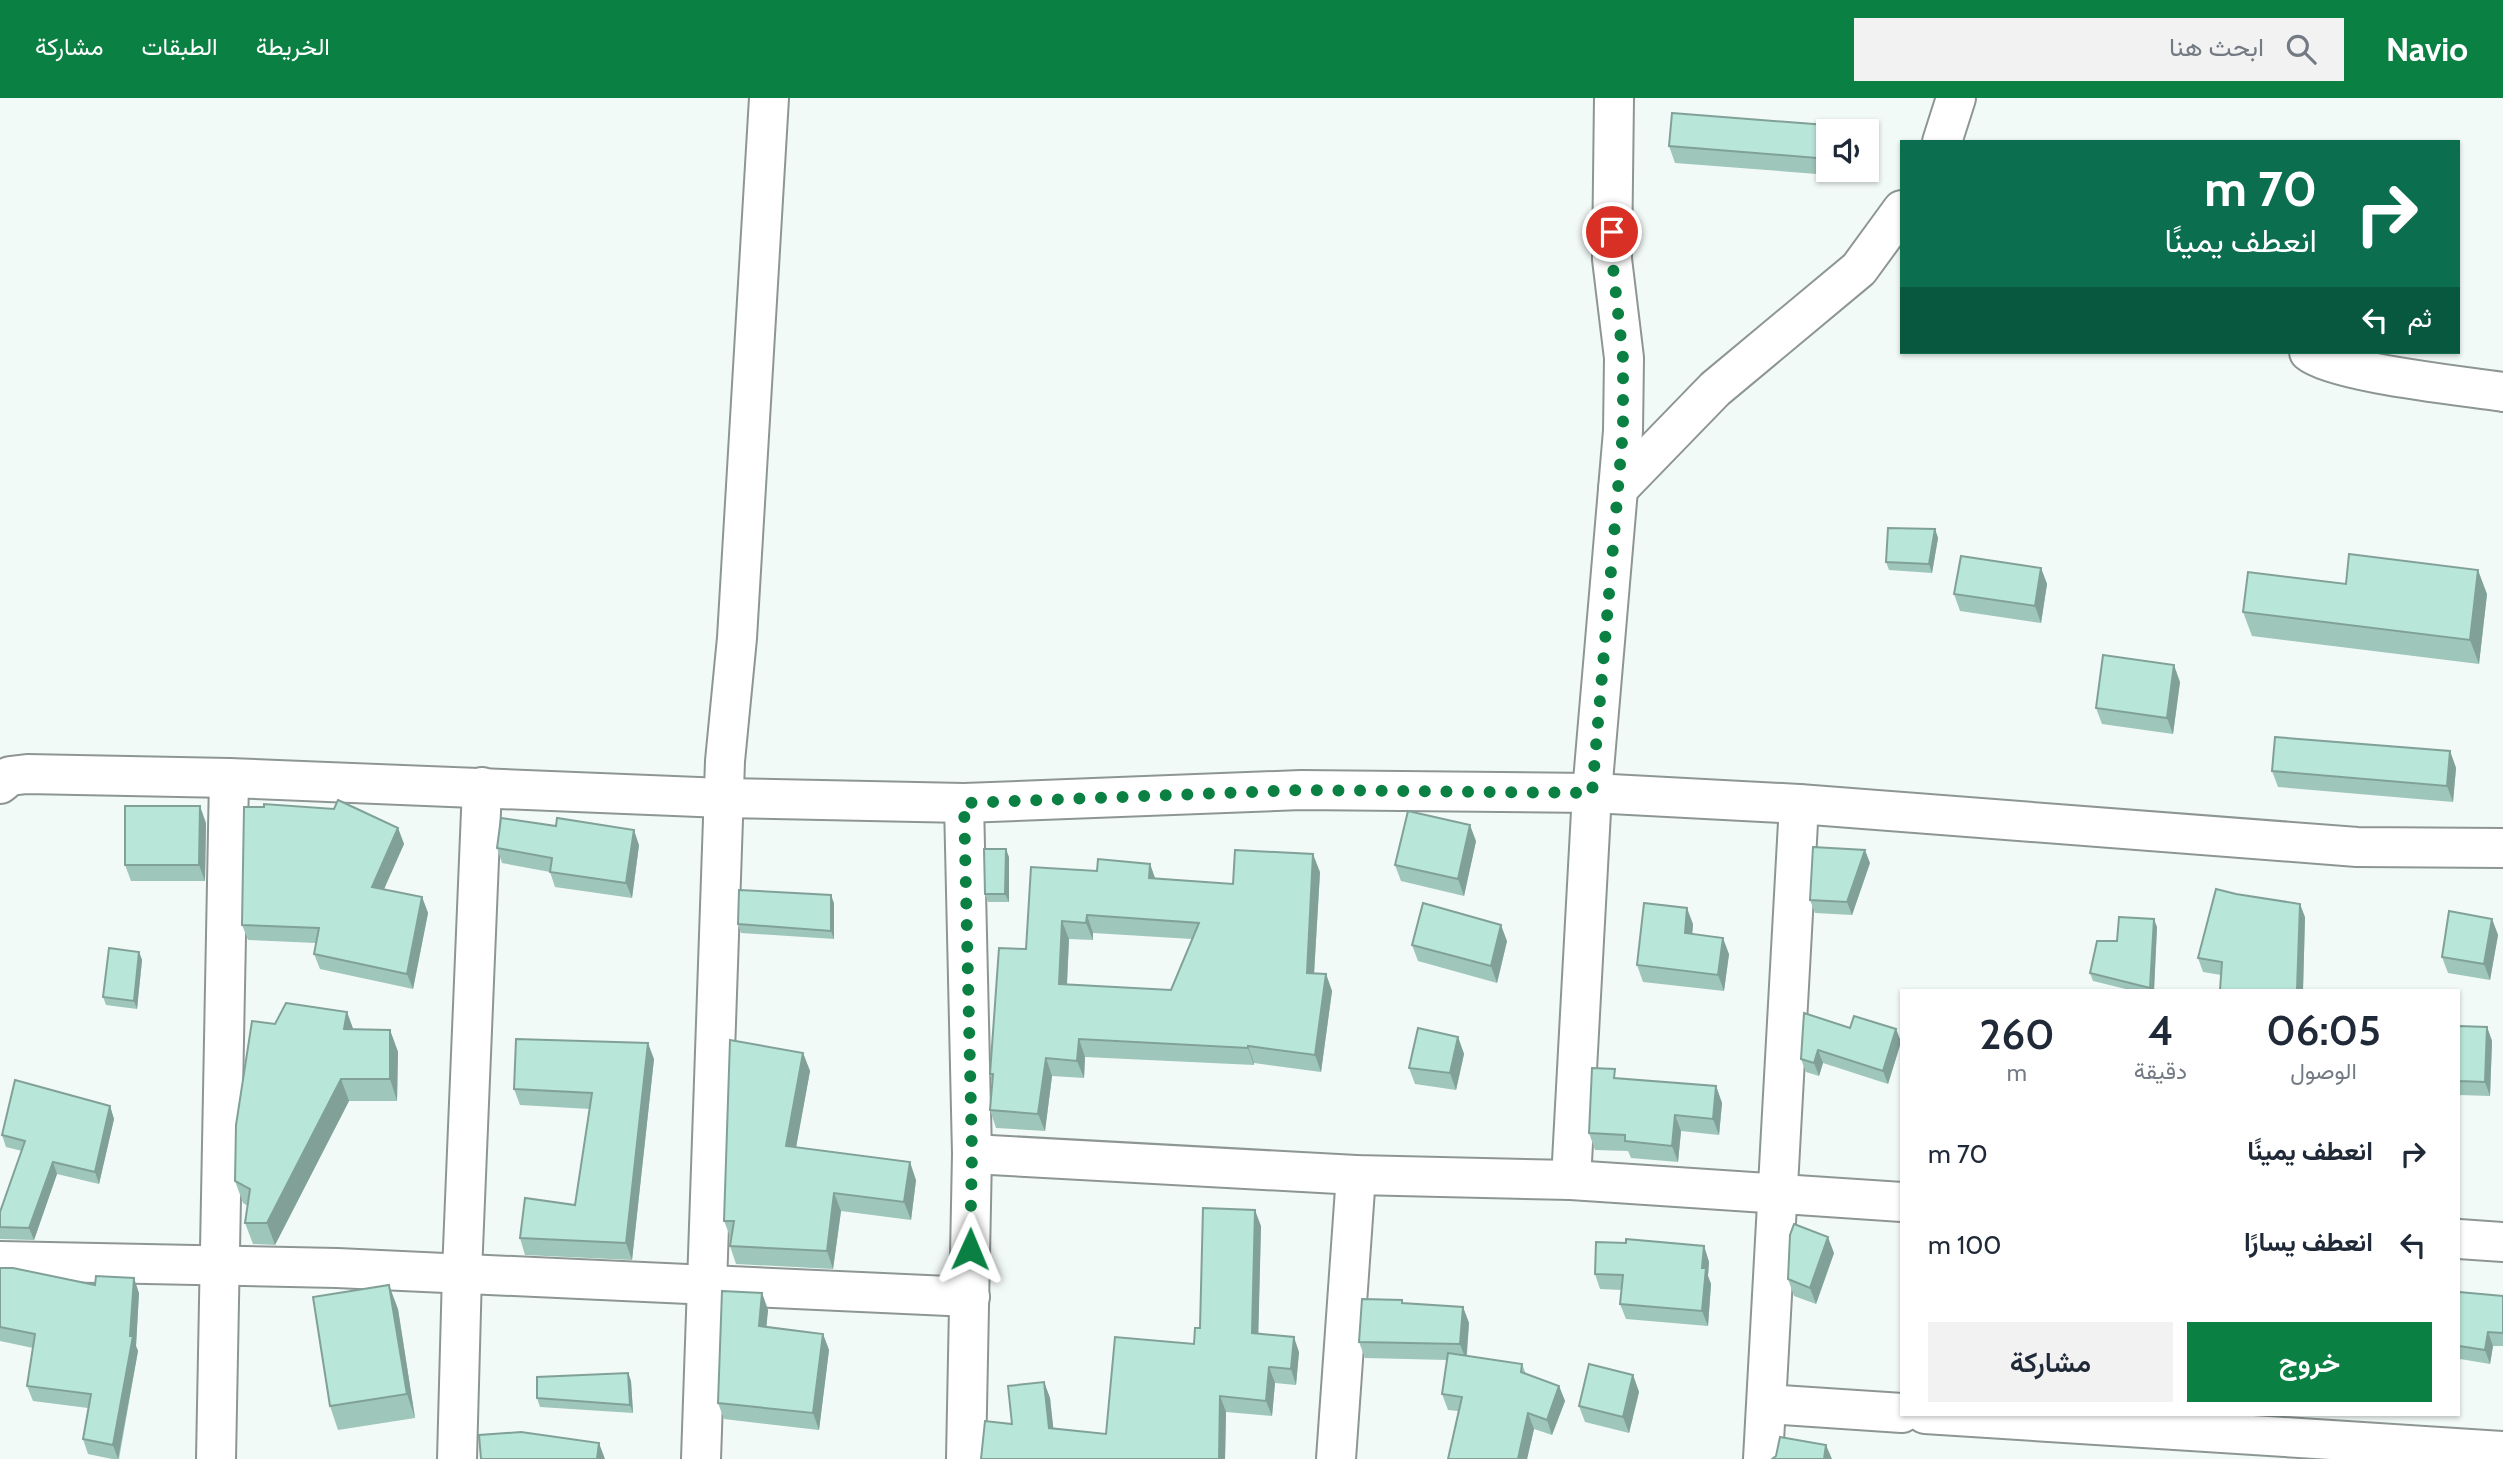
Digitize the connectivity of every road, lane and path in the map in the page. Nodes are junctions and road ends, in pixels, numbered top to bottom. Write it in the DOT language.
graph roads {
  1 [pos="769,98"];
  2 [pos="1614,98"];
  3 [pos="1956,98"];
  4 [pos="1943,140"];
  5 [pos="1900,214"];
  6 [pos="2312,354"];
  7 [pos="2503,392"];
  8 [pos="1618,489"];
  9 [pos="229,778"];
  10 [pos="0,784"];
  11 [pos="482,787"];
  12 [pos="1592,793"];
  13 [pos="723,798"];
  14 [pos="964,803"];
  15 [pos="1799,804"];
  16 [pos="2503,848"];
  17 [pos="972,1154"];
  18 [pos="1356,1175"];
  19 [pos="1571,1180"];
  20 [pos="1779,1193"];
  21 [pos="1900,1202"];
  22 [pos="2460,1239"];
  23 [pos="2503,1242"];
  24 [pos="0,1261"];
  25 [pos="221,1266"];
  26 [pos="462,1273"];
  27 [pos="706,1283"];
  28 [pos="970,1297"];
  29 [pos="1767,1404"];
  30 [pos="1900,1413"];
  31 [pos="1956,1416"];
  32 [pos="2503,1451"];
  33 [pos="216,1459"];
  34 [pos="457,1459"];
  35 [pos="701,1459"];
  36 [pos="967,1459"];
  37 [pos="1336,1459"];
  38 [pos="1763,1459"];
  1 -- 13 [label="street"];
  2 -- 8 [label="street"];
  3 -- 4 [label="street"];
  5 -- 8 [label="street"];
  6 -- 7 [label="street"];
  8 -- 12 [label="street"];
  9 -- 10 [label="street"];
  9 -- 11 [label="street"];
  9 -- 25 [label="street"];
  11 -- 13 [label="street"];
  11 -- 26 [label="street"];
  12 -- 14 [label="street"];
  12 -- 15 [label="street"];
  12 -- 19 [label="street"];
  13 -- 14 [label="street"];
  13 -- 27 [label="street"];
  14 -- 17 [label="street"];
  15 -- 16 [label="street"];
  15 -- 20 [label="street"];
  17 -- 18 [label="street"];
  17 -- 28 [label="street"];
  18 -- 19 [label="street"];
  18 -- 37 [label="street"];
  19 -- 20 [label="street"];
  20 -- 21 [label="street"];
  20 -- 29 [label="street"];
  22 -- 23 [label="street"];
  24 -- 25 [label="street"];
  25 -- 26 [label="street"];
  25 -- 33 [label="street"];
  26 -- 27 [label="street"];
  26 -- 34 [label="street"];
  27 -- 28 [label="street"];
  27 -- 35 [label="street"];
  28 -- 36 [label="street"];
  29 -- 30 [label="street"];
  29 -- 38 [label="street"];
  31 -- 32 [label="street"];
}
